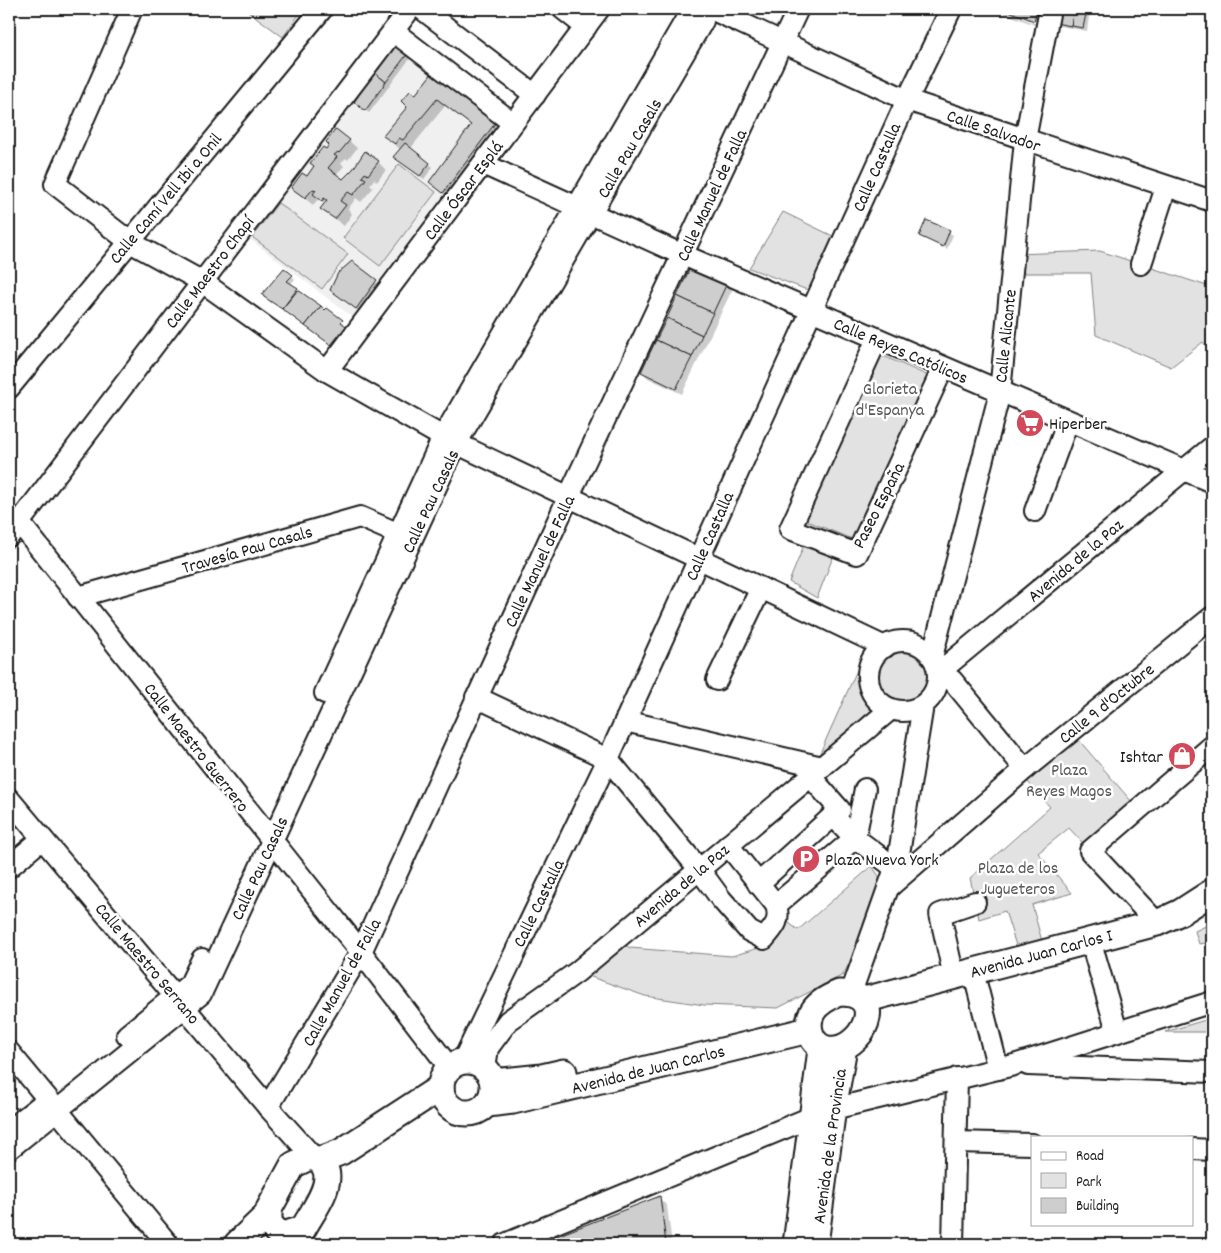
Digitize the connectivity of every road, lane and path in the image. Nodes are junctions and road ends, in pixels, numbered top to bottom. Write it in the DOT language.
graph roads {
  1 [pos="132,9"];
  2 [pos="322,9"];
  3 [pos="410,9"];
  4 [pos="422,9"];
  5 [pos="563,9"];
  6 [pos="600,9"];
  7 [pos="697,9"];
  8 [pos="703,9"];
  9 [pos="711,9"];
  10 [pos="798,9"];
  11 [pos="951,9"];
  12 [pos="1050,9"];
  13 [pos="586,27"];
  14 [pos="393,31"];
  15 [pos="783,41"];
  16 [pos="535,95"];
  17 [pos="907,100"];
  18 [pos="513,123"];
  19 [pos="1025,140"];
  20 [pos="482,164"];
  21 [pos="1166,187"];
  22 [pos="1212,201"];
  23 [pos="585,209"];
  24 [pos="130,242"];
  25 [pos="683,255"];
  26 [pos="1141,264"];
  27 [pos="201,281"];
  28 [pos="811,310"];
  29 [pos="877,339"];
  30 [pos="943,368"];
  31 [pos="327,371"];
  32 [pos="9,388"];
  33 [pos="1000,392"];
  34 [pos="1068,421"];
  35 [pos="449,440"];
  36 [pos="1212,447"];
  37 [pos="1185,470"];
  38 [pos="1212,482"];
  39 [pos="568,498"];
  40 [pos="1035,511"];
  41 [pos="14,529"];
  42 [pos="405,537"];
  43 [pos="698,559"];
  44 [pos="761,588"];
  45 [pos="78,597"];
  46 [pos="1212,617"];
  47 [pos="885,647"];
  48 [pos="936,669"];
  49 [pos="717,680"];
  50 [pos="476,697"];
  51 [pos="924,705"];
  52 [pos="891,709"];
  53 [pos="625,722"];
  54 [pos="1212,746"];
  55 [pos="608,759"];
  56 [pos="1026,769"];
  57 [pos="816,772"];
  58 [pos="864,789"];
  59 [pos="9,799"];
  60 [pos="840,810"];
  61 [pos="267,836"];
  62 [pos="855,838"];
  63 [pos="42,839"];
  64 [pos="728,845"];
  65 [pos="9,867"];
  66 [pos="895,868"];
  67 [pos="699,869"];
  68 [pos="758,884"];
  69 [pos="888,888"];
  70 [pos="1212,892"];
  71 [pos="975,902"];
  72 [pos="776,906"];
  73 [pos="1212,912"];
  74 [pos="1157,923"];
  75 [pos="361,952"];
  76 [pos="1095,956"];
  77 [pos="954,977"];
  78 [pos="977,986"];
  79 [pos="180,1001"];
  80 [pos="1212,1002"];
  81 [pos="861,1003"];
  82 [pos="1117,1031"];
  83 [pos="822,1034"];
  84 [pos="9,1052"];
  85 [pos="1006,1067"];
  86 [pos="1212,1072"];
  87 [pos="957,1078"];
  88 [pos="467,1082"];
  89 [pos="52,1105"];
  90 [pos="268,1107"];
  91 [pos="823,1113"];
  92 [pos="9,1130"];
  93 [pos="956,1142"];
  94 [pos="1031,1144"];
  95 [pos="9,1149"];
  96 [pos="1194,1149"];
  97 [pos="1212,1150"];
  98 [pos="314,1165"];
  99 [pos="267,1230"];
  100 [pos="304,1237"];
  101 [pos="168,1244"];
  102 [pos="237,1244"];
  103 [pos="505,1244"];
  104 [pos="796,1244"];
  105 [pos="815,1244"];
  106 [pos="953,1244"];
  1 -- 24 [label="street"];
  2 -- 24 [label="street, Calle Camí Vell Ibi a Onil"];
  3 -- 14 [label="street, Calle Maestro Chapí"];
  4 -- 16 [label="street"];
  5 -- 13 [label="street"];
  6 -- 13 [label="street, Calle Óscar Esplá"];
  7 -- 23 [label="street, Calle Pau Casals"];
  8 -- 23 [label="street, Calle Pau Casals"];
  9 -- 15 [label="street, Calle Salvador"];
  10 -- 15 [label="street, Calle Manuel de Falla"];
  11 -- 17 [label="street, Calle Castalla"];
  12 -- 19 [label="street, Calle Alicante"];
  13 -- 16 [label="street, Calle Óscar Esplá"];
  14 -- 18 [label="street"];
  14 -- 27 [label="street, Calle Maestro Chapí"];
  15 -- 17 [label="street, Calle Salvador"];
  15 -- 25 [label="street, Calle Manuel de Falla"];
  16 -- 18 [label="street, Calle Óscar Esplá"];
  17 -- 19 [label="street, Calle Salvador"];
  17 -- 28 [label="street, Calle Castalla"];
  18 -- 20 [label="street, Calle Óscar Esplá"];
  19 -- 21 [label="street, Calle Salvador"];
  19 -- 33 [label="street, Calle Alicante"];
  20 -- 23 [label="street, Calle Reyes Católicos"];
  20 -- 31 [label="street, Calle Óscar Esplá"];
  21 -- 22 [label="street, Calle Salvador"];
  21 -- 26 [label="street"];
  23 -- 25 [label="street, Calle Reyes Católicos"];
  23 -- 35 [label="street, Calle Pau Casals"];
  24 -- 27 [label="street"];
  24 -- 32 [label="street, Calle Camí Vell Ibi a Onil"];
  25 -- 28 [label="street, Calle Reyes Católicos"];
  25 -- 39 [label="street, Calle Manuel de Falla"];
  27 -- 31 [label="street"];
  27 -- 41 [label="street, Calle Maestro Chapí"];
  28 -- 29 [label="street, Calle Reyes Católicos"];
  28 -- 43 [label="street, Calle Castalla"];
  29 -- 30 [label="street, Calle Reyes Católicos"];
  29 -- 30 [label="street, Paseo España"];
  30 -- 33 [label="street, Calle Reyes Católicos"];
  31 -- 35 [label="street"];
  33 -- 34 [label="street, Calle Reyes Católicos"];
  33 -- 48 [label="street, Calle Alicante"];
  34 -- 37 [label="street, Calle Reyes Católicos"];
  34 -- 40 [label="street"];
  35 -- 39 [label="street"];
  35 -- 42 [label="street, Calle Pau Casals"];
  36 -- 37 [label="street, Avenida de la Paz"];
  37 -- 38 [label="street, Calle Reyes Católicos"];
  37 -- 48 [label="street, Avenida de la Paz"];
  39 -- 43 [label="street"];
  39 -- 50 [label="street, Calle Manuel de Falla"];
  41 -- 45 [label="street, Calle Maestro Guerrero"];
  42 -- 45 [label="street, Travesía Pau Casals"];
  42 -- 61 [label="street, Calle Pau Casals"];
  43 -- 44 [label="street"];
  43 -- 53 [label="street, Calle Castalla"];
  44 -- 47 [label="street"];
  44 -- 49 [label="street"];
  45 -- 61 [label="street, Calle Maestro Guerrero"];
  46 -- 56 [label="street, Calle 9 d'Octubre"];
  47 -- 48 [label="street"];
  47 -- 52 [label="street"];
  48 -- 51 [label="street"];
  48 -- 56 [label="street"];
  50 -- 55 [label="street"];
  50 -- 75 [label="street, Calle Manuel de Falla"];
  51 -- 52 [label="street"];
  51 -- 66 [label="street"];
  52 -- 57 [label="street, Avenida de la Paz"];
  53 -- 55 [label="street, Calle Castalla"];
  53 -- 57 [label="street"];
  54 -- 74 [label="street"];
  55 -- 67 [label="street"];
  55 -- 88 [label="street, Calle Castalla"];
  56 -- 69 [label="street, Calle 9 d'Octubre"];
  57 -- 60 [label="street"];
  57 -- 64 [label="street, Avenida de la Paz"];
  58 -- 62 [label="street"];
  59 -- 63 [label="street, Calle Maestro Serrano"];
  61 -- 75 [label="street, Calle Maestro Guerrero"];
  61 -- 79 [label="street, Calle Pau Casals"];
  62 -- 66 [label="street"];
  62 -- 68 [label="street"];
  62 -- 72 [label="street"];
  63 -- 65 [label="street"];
  63 -- 79 [label="street, Calle Maestro Serrano"];
  64 -- 67 [label="street, Avenida de la Paz"];
  64 -- 68 [label="street"];
  66 -- 69 [label="street"];
  67 -- 72 [label="street"];
  67 -- 88 [label="street, Avenida de la Paz"];
  68 -- 72 [label="street"];
  69 -- 81 [label="street"];
  70 -- 74 [label="main road, Avenida Juan Carlos I"];
  71 -- 77 [label="street"];
  73 -- 76 [label="main road, Avenida Juan Carlos I"];
  74 -- 77 [label="main road, Avenida Juan Carlos I"];
  75 -- 88 [label="street, Calle Maestro Guerrero"];
  75 -- 90 [label="street, Calle Manuel de Falla"];
  76 -- 78 [label="main road, Avenida Juan Carlos I"];
  76 -- 82 [label="street"];
  77 -- 81 [label="main road, Avenida Juan Carlos I"];
  78 -- 81 [label="main road, Avenida Juan Carlos I"];
  78 -- 85 [label="street"];
  79 -- 89 [label="street, Calle Pau Casals"];
  79 -- 90 [label="street, Calle Maestro Serrano"];
  80 -- 82 [label="street"];
  81 -- 83 [label="main road"];
  81 -- 83 [label="main road"];
  82 -- 85 [label="street"];
  83 -- 88 [label="main road, Avenida de Juan Carlos"];
  83 -- 91 [label="main road, Avenida de la Provincia"];
  84 -- 89 [label="street"];
  85 -- 86 [label="street"];
  85 -- 87 [label="street"];
  87 -- 91 [label="street"];
  87 -- 93 [label="street"];
  88 -- 98 [label="main road, Avenida de Juan Carlos"];
  89 -- 92 [label="street"];
  89 -- 95 [label="street"];
  89 -- 101 [label="street"];
  90 -- 98 [label="street, Calle Maestro Serrano"];
  91 -- 103 [label="street"];
  91 -- 104 [label="main road, Avenida de la Provincia"];
  91 -- 105 [label="main road, Avenida de la Provincia"];
  93 -- 94 [label="street"];
  93 -- 106 [label="street"];
  96 -- 97 [label="street"];
  98 -- 99 [label="main road"];
  98 -- 100 [label="main road"];
  99 -- 100 [label="main road"];
  99 -- 102 [label="main road"];
}
